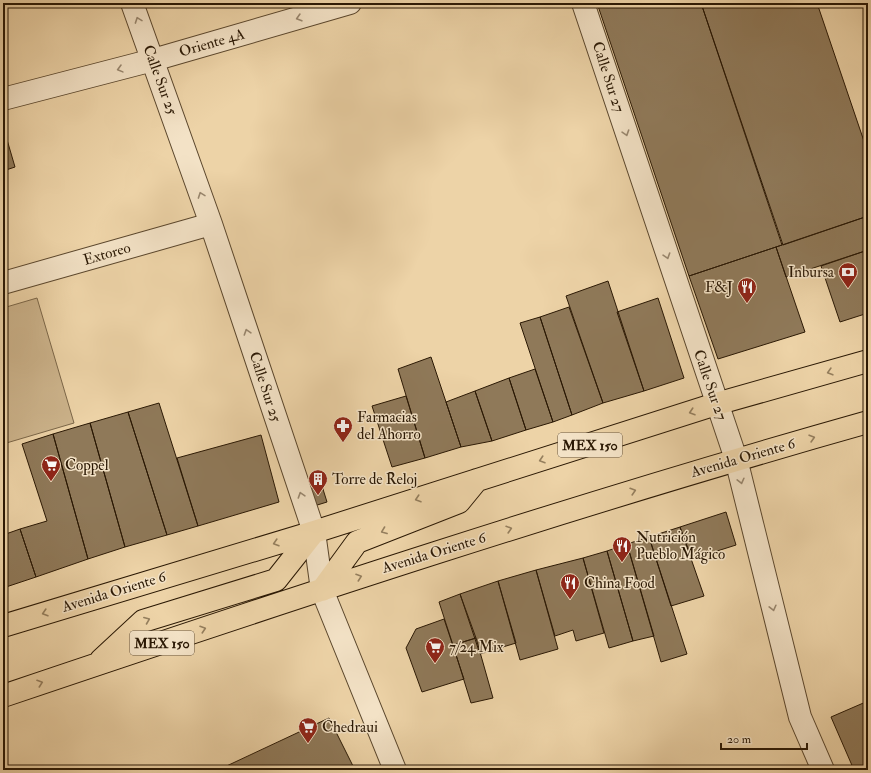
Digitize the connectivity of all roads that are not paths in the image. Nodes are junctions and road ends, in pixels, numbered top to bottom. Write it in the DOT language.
graph roads {
  1 [pos="132,3"];
  2 [pos="350,3"];
  3 [pos="583,3"];
  4 [pos="153,60"];
  5 [pos="3,99"];
  6 [pos="211,224"];
  7 [pos="3,283"];
  8 [pos="868,361"];
  9 [pos="716,404"];
  10 [pos="868,422"];
  11 [pos="736,459"];
  12 [pos="477,480"];
  13 [pos="314,532"];
  14 [pos="322,590"];
  15 [pos="3,626"];
  16 [pos="97,664"];
  17 [pos="3,696"];
  18 [pos="395,770"];
  19 [pos="823,770"];
  4 -- 1 [label="street, Calle Sur 25, one-way"];
  2 -- 4 [label="street, Oriente 4A, one-way"];
  3 -- 9 [label="street, Calle Sur 27, one-way"];
  4 -- 5 [label="street, Oriente 4A, one-way"];
  6 -- 4 [label="street, Calle Sur 25, one-way"];
  6 -- 7 [label="street, Extoreo"];
  13 -- 6 [label="street, Calle Sur 25, one-way"];
  8 -- 9 [label="main road, Avenida Oriente 6 / MEX 150, one-way"];
  9 -- 11 [label="street, Calle Sur 27"];
  9 -- 12 [label="main road, Avenida Oriente 6 / MEX 150, one-way"];
  11 -- 10 [label="main road, Avenida Oriente 6 / MEX 150, one-way"];
  14 -- 11 [label="main road, Avenida Oriente 6 / MEX 150, one-way"];
  11 -- 19 [label="street, Calle Sur 27, one-way"];
  12 -- 13 [label="main road, Avenida Oriente 6 / MEX 150, one-way"];
  12 -- 14 [label="main road, one-way"];
  13 -- 14 [label="street, Calle Sur 25"];
  13 -- 15 [label="main road, Avenida Oriente 6 / MEX 150, one-way"];
  16 -- 13 [label="main road, one-way"];
  16 -- 14 [label="main road, Avenida Oriente 6 / MEX 150, one-way"];
  14 -- 18 [label="street, Calle Sur 25"];
  17 -- 16 [label="main road, Avenida Oriente 6 / MEX 150, one-way"];
}
